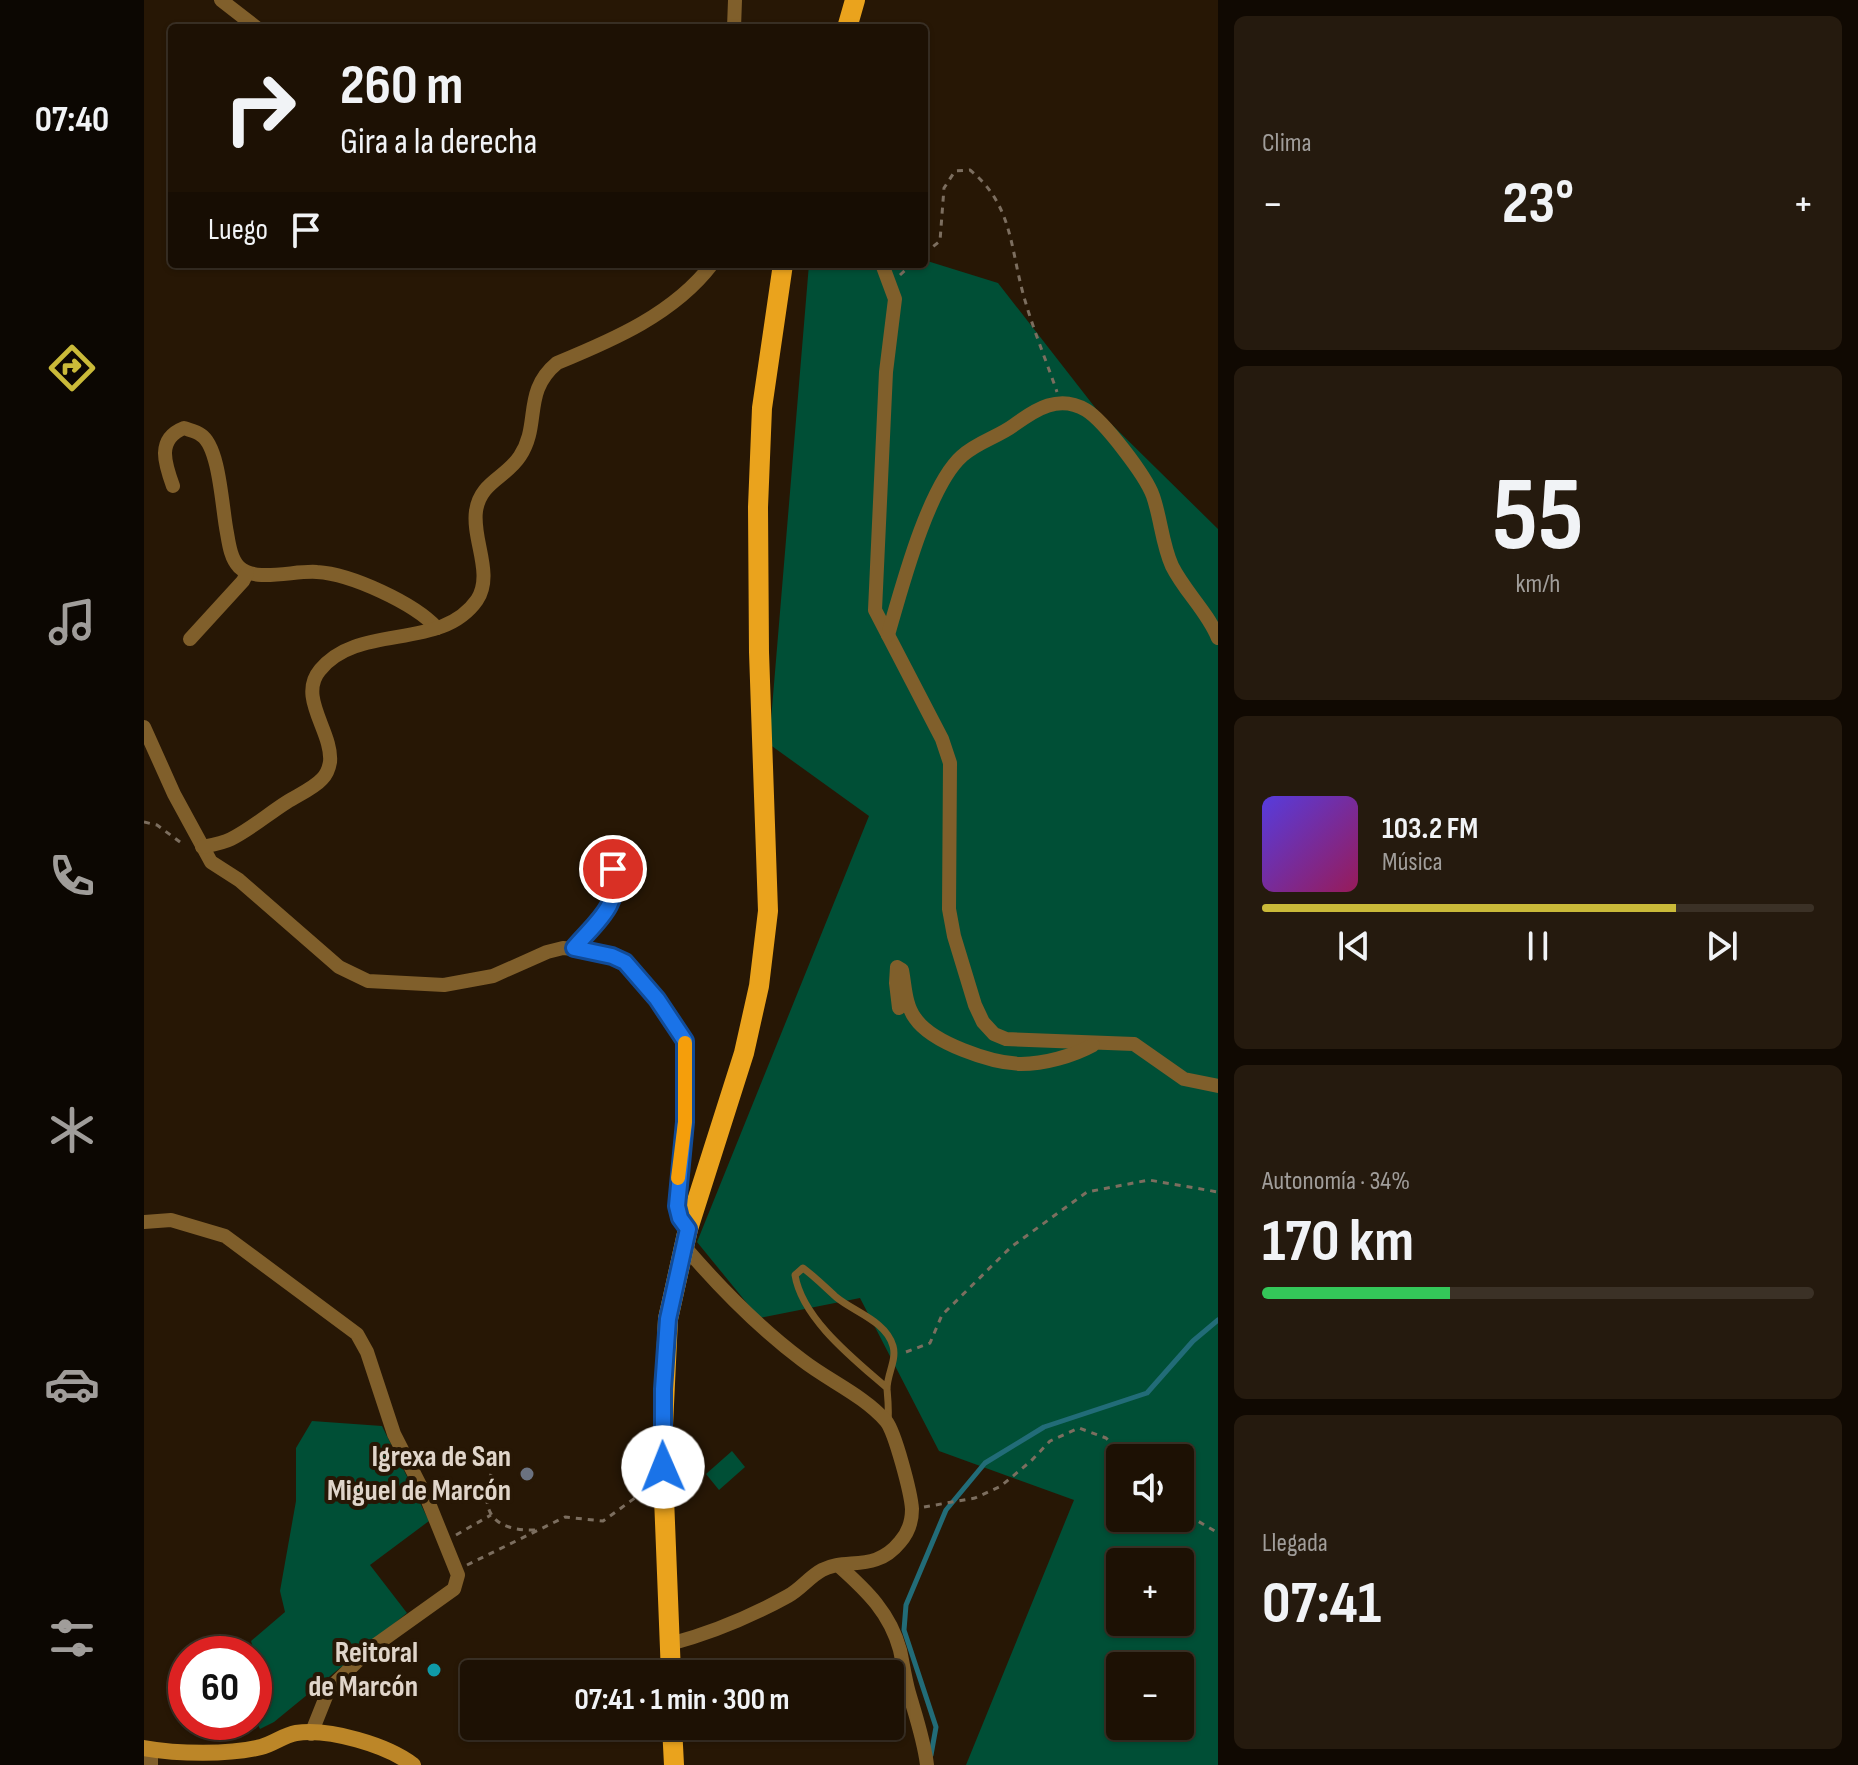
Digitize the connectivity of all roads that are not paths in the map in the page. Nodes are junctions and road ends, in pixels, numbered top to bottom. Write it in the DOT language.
graph roads {
  1 [pos="221,0"];
  2 [pos="735,0"];
  3 [pos="855,0"];
  4 [pos="252,24"];
  5 [pos="734,24"];
  6 [pos="848,24"];
  7 [pos="708,268"];
  8 [pos="782,268"];
  9 [pos="883,268"];
  10 [pos="173,486"];
  11 [pos="247,573"];
  12 [pos="437,628"];
  13 [pos="888,635"];
  14 [pos="1218,638"];
  15 [pos="190,639"];
  16 [pos="144,727"];
  17 [pos="202,847"];
  18 [pos="613,869"];
  19 [pos="574,948"];
  20 [pos="899,1008"];
  21 [pos="1095,1044"];
  22 [pos="1218,1086"];
  23 [pos="144,1222"];
  24 [pos="686,1238"];
  25 [pos="887,1388"];
  26 [pos="888,1423"];
  27 [pos="839,1566"];
  28 [pos="670,1644"];
  29 [pos="671,1660"];
  30 [pos="311,1734"];
  31 [pos="673,1740"];
  32 [pos="148,1754"];
  33 [pos="413,1765"];
  34 [pos="674,1765"];
  35 [pos="927,1765"];
  1 -- 4 [label="street"];
  2 -- 5 [label="street"];
  3 -- 6 [label="main road"];
  7 -- 12 [label="street"];
  8 -- 24 [label="main road"];
  9 -- 13 [label="street"];
  10 -- 11 [label="street"];
  11 -- 12 [label="street"];
  11 -- 15 [label="street"];
  12 -- 17 [label="street"];
  13 -- 14 [label="street"];
  13 -- 21 [label="street"];
  16 -- 17 [label="street"];
  17 -- 19 [label="street"];
  18 -- 19 [label="street"];
  19 -- 24 [label="street"];
  20 -- 21 [label="street"];
  21 -- 22 [label="street"];
  23 -- 30 [label="street"];
  24 -- 26 [label="street"];
  24 -- 28 [label="main road"];
  25 -- 25 [label="lane"];
  25 -- 26 [label="lane"];
  26 -- 27 [label="street"];
  27 -- 28 [label="street"];
  27 -- 35 [label="street"];
  28 -- 29 [label="main road"];
  30 -- 32 [label="street"];
  30 -- 33 [label="street"];
  31 -- 34 [label="main road"];
}
